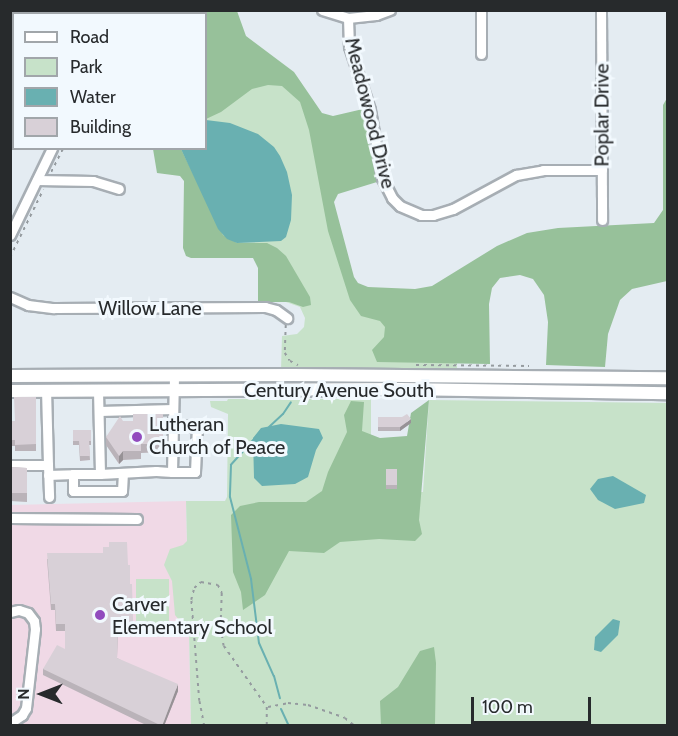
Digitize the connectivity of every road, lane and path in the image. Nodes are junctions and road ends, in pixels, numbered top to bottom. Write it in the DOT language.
graph roads {
  1 [pos="322,10"];
  2 [pos="390,10"];
  3 [pos="482,10"];
  4 [pos="602,10"];
  5 [pos="348,18"];
  6 [pos="482,54"];
  7 [pos="51,150"];
  8 [pos="62,150"];
  9 [pos="602,170"];
  10 [pos="42,181"];
  11 [pos="119,189"];
  12 [pos="602,220"];
  13 [pos="10,235"];
  14 [pos="10,257"];
  15 [pos="10,297"];
  16 [pos="287,318"];
  17 [pos="301,365"];
  18 [pos="409,365"];
  19 [pos="535,366"];
  20 [pos="174,375"];
  21 [pos="10,376"];
  22 [pos="668,378"];
  23 [pos="174,390"];
  24 [pos="10,391"];
  25 [pos="46,391"];
  26 [pos="98,391"];
  27 [pos="668,393"];
  28 [pos="173,409"];
  29 [pos="99,411"];
  30 [pos="173,424"];
  31 [pos="10,465"];
  32 [pos="48,470"];
  33 [pos="172,472"];
  34 [pos="73,474"];
  35 [pos="100,474"];
  36 [pos="123,474"];
  37 [pos="49,497"];
  38 [pos="10,518"];
  39 [pos="138,519"];
  40 [pos="10,612"];
  41 [pos="267,707"];
  42 [pos="10,723"];
  43 [pos="204,726"];
  44 [pos="267,726"];
  45 [pos="355,726"];
  1 -- 5 [label="street"];
  2 -- 5 [label="street"];
  3 -- 6 [label="street"];
  4 -- 9 [label="street, Poplar Drive"];
  5 -- 9 [label="street, Meadowood Drive"];
  7 -- 10 [label="street"];
  8 -- 10 [label="path"];
  9 -- 12 [label="street, Poplar Drive"];
  10 -- 11 [label="street"];
  10 -- 13 [label="street"];
  10 -- 14 [label="path"];
  15 -- 16 [label="street, Willow Lane"];
  16 -- 17 [label="path"];
  18 -- 19 [label="path"];
  20 -- 21 [label="main road, Century Avenue South"];
  20 -- 22 [label="main road, Century Avenue South"];
  20 -- 23 [label="street"];
  23 -- 26 [label="main road, Century Avenue South"];
  23 -- 27 [label="main road, Century Avenue South"];
  23 -- 28 [label="street"];
  24 -- 25 [label="main road, Century Avenue South"];
  25 -- 26 [label="main road, Century Avenue South"];
  25 -- 32 [label="street"];
  26 -- 29 [label="street"];
  28 -- 29 [label="street"];
  28 -- 30 [label="street"];
  29 -- 35 [label="street"];
  30 -- 33 [label="street"];
  30 -- 33 [label="street"];
  31 -- 32 [label="street"];
  32 -- 34 [label="street"];
  32 -- 37 [label="street"];
  33 -- 36 [label="street"];
  34 -- 35 [label="street"];
  34 -- 36 [label="street"];
  35 -- 36 [label="street"];
  38 -- 39 [label="street"];
  40 -- 42 [label="street"];
  41 -- 43 [label="path"];
  41 -- 44 [label="path"];
  41 -- 45 [label="path"];
}
